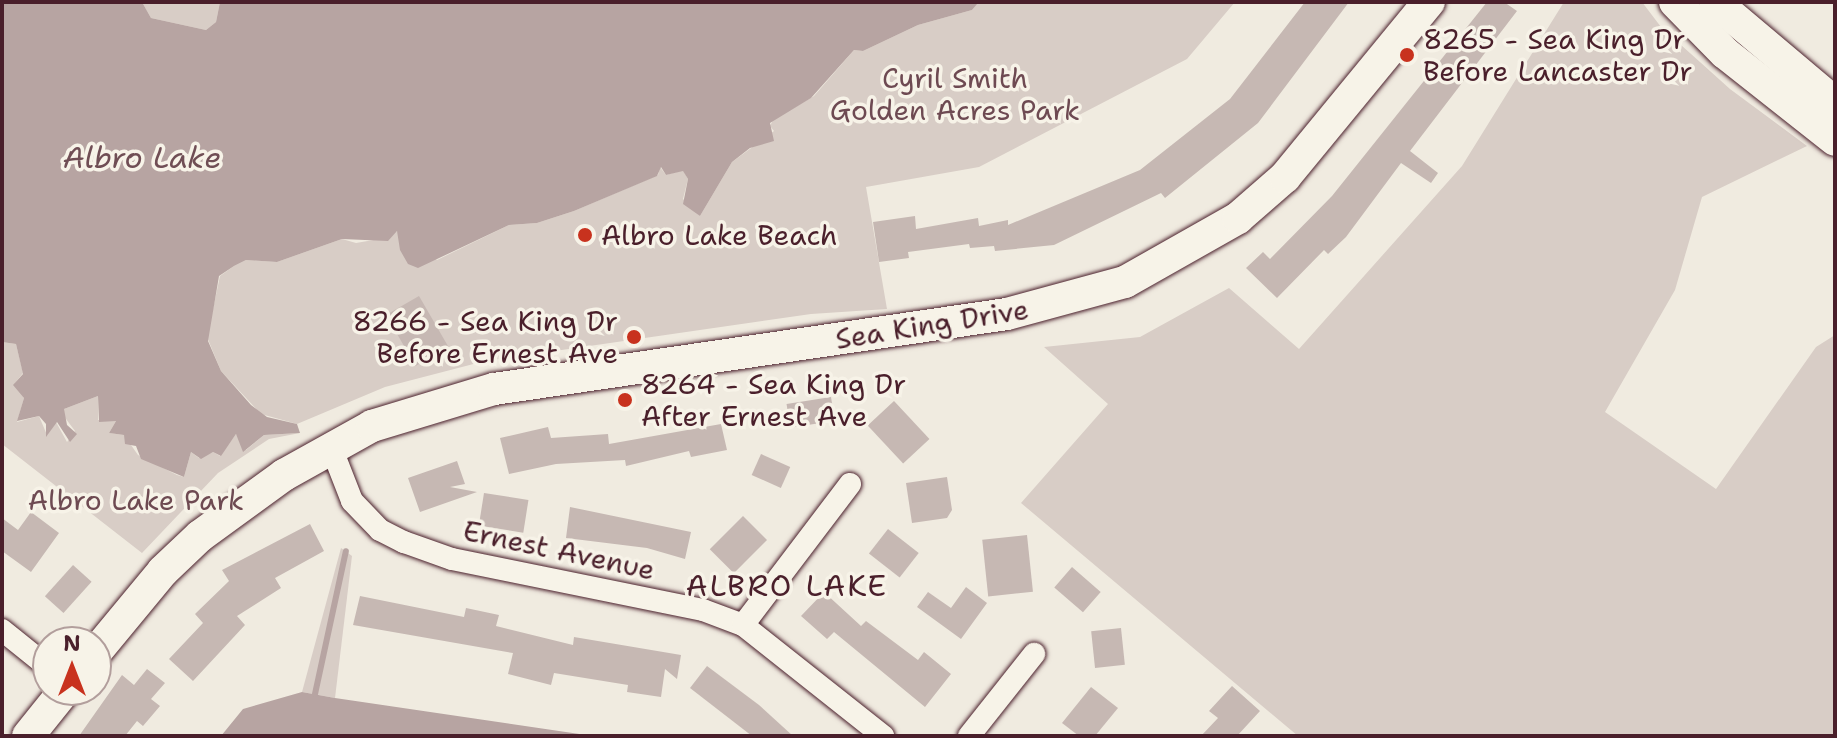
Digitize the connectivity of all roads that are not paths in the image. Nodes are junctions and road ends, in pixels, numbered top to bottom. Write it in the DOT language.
graph roads {
  1 [pos="1429,2"];
  2 [pos="1675,2"];
  3 [pos="1715,2"];
  4 [pos="1835,103"];
  5 [pos="1835,140"];
  6 [pos="331,447"];
  7 [pos="850,484"];
  8 [pos="743,625"];
  9 [pos="2,630"];
  10 [pos="112,633"];
  11 [pos="32,654"];
  12 [pos="1034,654"];
  13 [pos="52,706"];
  14 [pos="28,736"];
  15 [pos="883,736"];
  16 [pos="969,736"];
  1 -- 6 [label="street, Sea King Drive"];
  2 -- 5 [label="street"];
  3 -- 4 [label="street"];
  6 -- 8 [label="street, Ernest Avenue"];
  6 -- 10 [label="street, Sea King Drive"];
  7 -- 8 [label="street"];
  8 -- 15 [label="street, Ernest Avenue"];
  9 -- 11 [label="street"];
  12 -- 16 [label="street"];
  13 -- 14 [label="street"];
}
